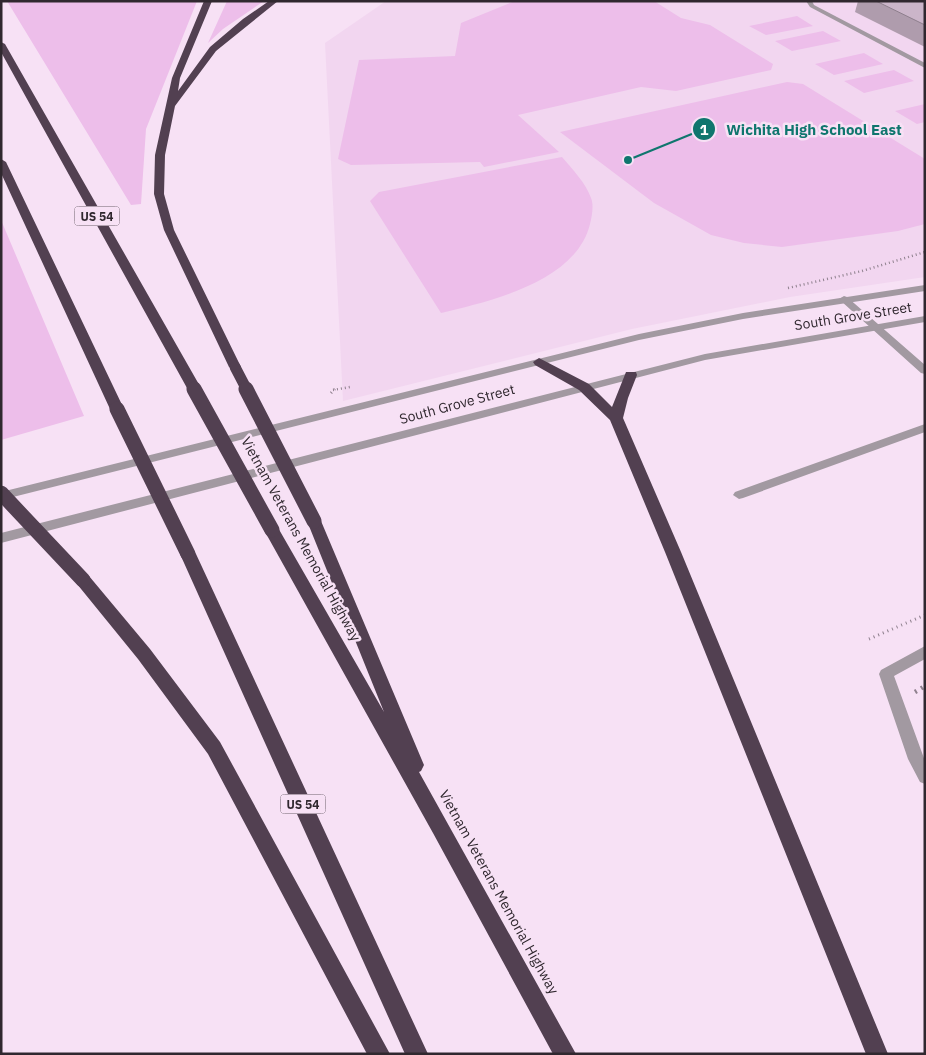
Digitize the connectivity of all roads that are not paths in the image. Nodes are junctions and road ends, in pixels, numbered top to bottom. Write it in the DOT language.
graph roads {
  1 [pos="208,1"];
  2 [pos="274,1"];
  3 [pos="809,1"];
  4 [pos="1,44"];
  5 [pos="925,66"];
  6 [pos="171,107"];
  7 [pos="1,162"];
  8 [pos="925,288"];
  9 [pos="844,299"];
  10 [pos="925,319"];
  11 [pos="875,327"];
  12 [pos="539,362"];
  13 [pos="925,371"];
  14 [pos="630,375"];
  15 [pos="584,387"];
  16 [pos="616,418"];
  17 [pos="925,428"];
  18 [pos="1,495"];
  19 [pos="739,495"];
  20 [pos="1,538"];
  21 [pos="925,652"];
  22 [pos="925,777"];
  23 [pos="440,826"];
  24 [pos="379,1054"];
  25 [pos="417,1054"];
  26 [pos="565,1054"];
  27 [pos="877,1054"];
  1 -- 6 [label="highway"];
  2 -- 6 [label="highway"];
  3 -- 5 [label="street"];
  4 -- 23 [label="highway, Vietnam Veterans Memorial Highway / US 54, bridge"];
  6 -- 23 [label="highway, bridge"];
  7 -- 25 [label="highway, US 54, bridge"];
  8 -- 9 [label="street, South Grove Street"];
  9 -- 11 [label="street"];
  9 -- 12 [label="street, South Grove Street"];
  10 -- 11 [label="street, South Grove Street"];
  11 -- 13 [label="street"];
  11 -- 14 [label="street, South Grove Street"];
  12 -- 15 [label="highway"];
  12 -- 18 [label="street, South Grove Street"];
  14 -- 15 [label="street, South Grove Street"];
  14 -- 16 [label="highway"];
  15 -- 16 [label="highway"];
  15 -- 20 [label="street, South Grove Street"];
  16 -- 27 [label="highway"];
  17 -- 19 [label="street"];
  18 -- 24 [label="highway, bridge"];
  21 -- 22 [label="street"];
  23 -- 26 [label="highway, Vietnam Veterans Memorial Highway / US 54"];
}
